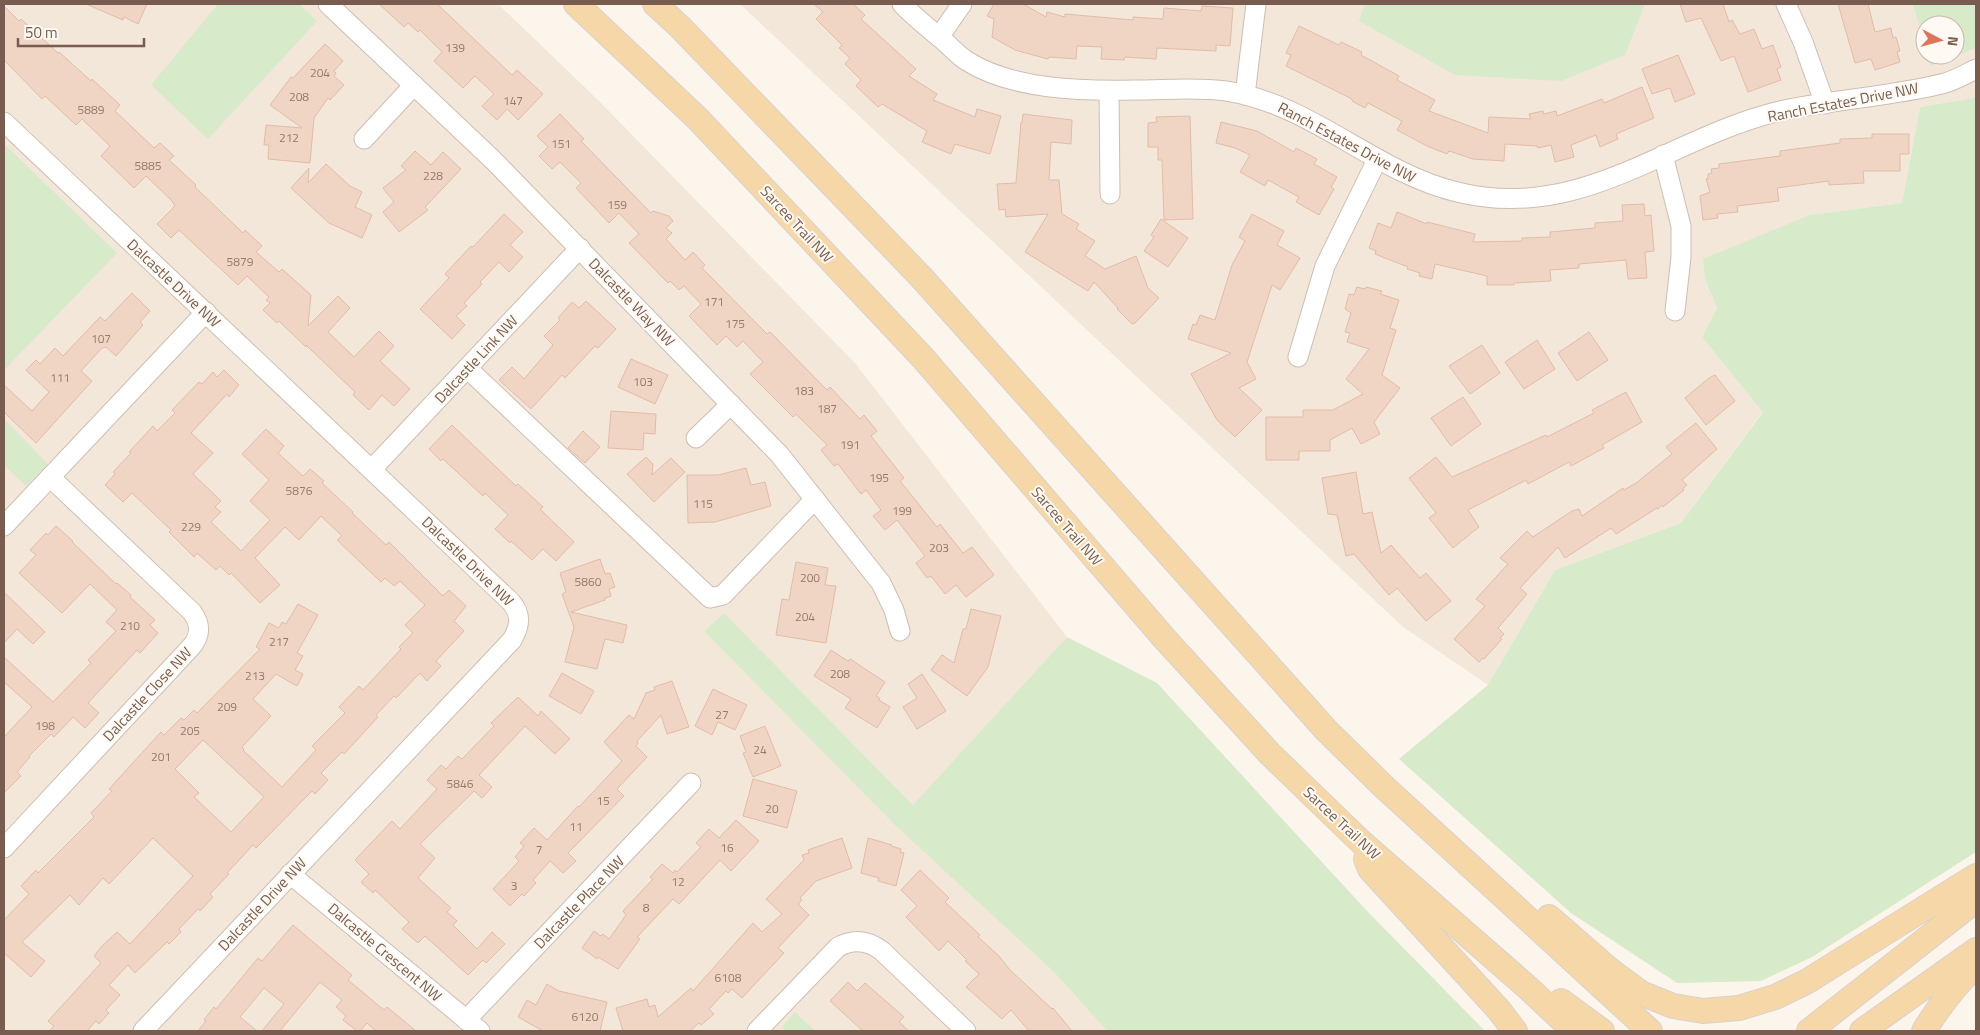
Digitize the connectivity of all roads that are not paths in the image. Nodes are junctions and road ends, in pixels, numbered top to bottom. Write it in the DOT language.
graph roads {
  1 [pos="328,4"];
  2 [pos="576,4"];
  3 [pos="655,4"];
  4 [pos="902,4"];
  5 [pos="962,4"];
  6 [pos="1256,4"];
  7 [pos="1786,4"];
  8 [pos="939,37"];
  9 [pos="1976,69"];
  10 [pos="414,86"];
  11 [pos="1109,91"];
  12 [pos="1245,95"];
  13 [pos="1825,104"];
  14 [pos="4,122"];
  15 [pos="364,139"];
  16 [pos="1663,155"];
  17 [pos="1377,160"];
  18 [pos="1110,194"];
  19 [pos="580,248"];
  20 [pos="1675,311"];
  21 [pos="206,312"];
  22 [pos="1298,357"];
  23 [pos="467,368"];
  24 [pos="731,404"];
  25 [pos="696,438"];
  26 [pos="372,469"];
  27 [pos="50,477"];
  28 [pos="816,499"];
  29 [pos="4,526"];
  30 [pos="900,631"];
  31 [pos="691,783"];
  32 [pos="1383,786"];
  33 [pos="1360,841"];
  34 [pos="4,848"];
  35 [pos="290,874"];
  36 [pos="1976,876"];
  37 [pos="1976,900"];
  38 [pos="1976,950"];
  39 [pos="1976,966"];
  40 [pos="1527,987"];
  41 [pos="473,1026"];
  42 [pos="143,1031"];
  43 [pos="757,1031"];
  44 [pos="966,1031"];
  45 [pos="1515,1031"];
  46 [pos="1574,1031"];
  47 [pos="1602,1031"];
  48 [pos="1650,1031"];
  49 [pos="1809,1031"];
  50 [pos="1862,1031"];
  51 [pos="1924,1031"];
  1 -- 10 [label="street, Dalcastle Way NW"];
  2 -- 33 [label="main road, Sarcee Trail NW"];
  3 -- 32 [label="main road"];
  4 -- 8 [label="street, Ranch Estates Drive NW"];
  5 -- 8 [label="street"];
  6 -- 12 [label="street"];
  7 -- 13 [label="street"];
  8 -- 11 [label="street, Ranch Estates Drive NW"];
  9 -- 13 [label="street, Ranch Estates Drive NW"];
  10 -- 15 [label="street"];
  10 -- 19 [label="street, Dalcastle Way NW"];
  11 -- 12 [label="street, Ranch Estates Drive NW"];
  11 -- 18 [label="street"];
  12 -- 17 [label="street, Ranch Estates Drive NW"];
  13 -- 16 [label="street, Ranch Estates Drive NW"];
  14 -- 21 [label="street, Dalcastle Drive NW"];
  16 -- 17 [label="street, Ranch Estates Drive NW"];
  16 -- 20 [label="street"];
  17 -- 22 [label="street"];
  19 -- 23 [label="street, Dalcastle Link NW"];
  19 -- 24 [label="street, Dalcastle Way NW"];
  21 -- 26 [label="street, Dalcastle Drive NW"];
  21 -- 27 [label="street"];
  23 -- 26 [label="street, Dalcastle Link NW"];
  23 -- 28 [label="street"];
  24 -- 25 [label="street"];
  24 -- 28 [label="street, Dalcastle Way NW"];
  26 -- 35 [label="street, Dalcastle Drive NW"];
  27 -- 29 [label="street"];
  27 -- 34 [label="street, Dalcastle Close NW"];
  28 -- 30 [label="street, Dalcastle Way NW"];
  31 -- 41 [label="street, Dalcastle Place NW"];
  32 -- 36 [label="main road"];
  32 -- 48 [label="main road"];
  33 -- 40 [label="main road, Sarcee Trail NW"];
  33 -- 45 [label="main road"];
  35 -- 41 [label="street, Dalcastle Crescent NW"];
  35 -- 42 [label="street, Dalcastle Drive NW"];
  37 -- 49 [label="main road"];
  38 -- 50 [label="main road"];
  39 -- 51 [label="main road"];
  40 -- 46 [label="main road, Sarcee Trail NW"];
  40 -- 47 [label="main road"];
  43 -- 44 [label="street"];
}
